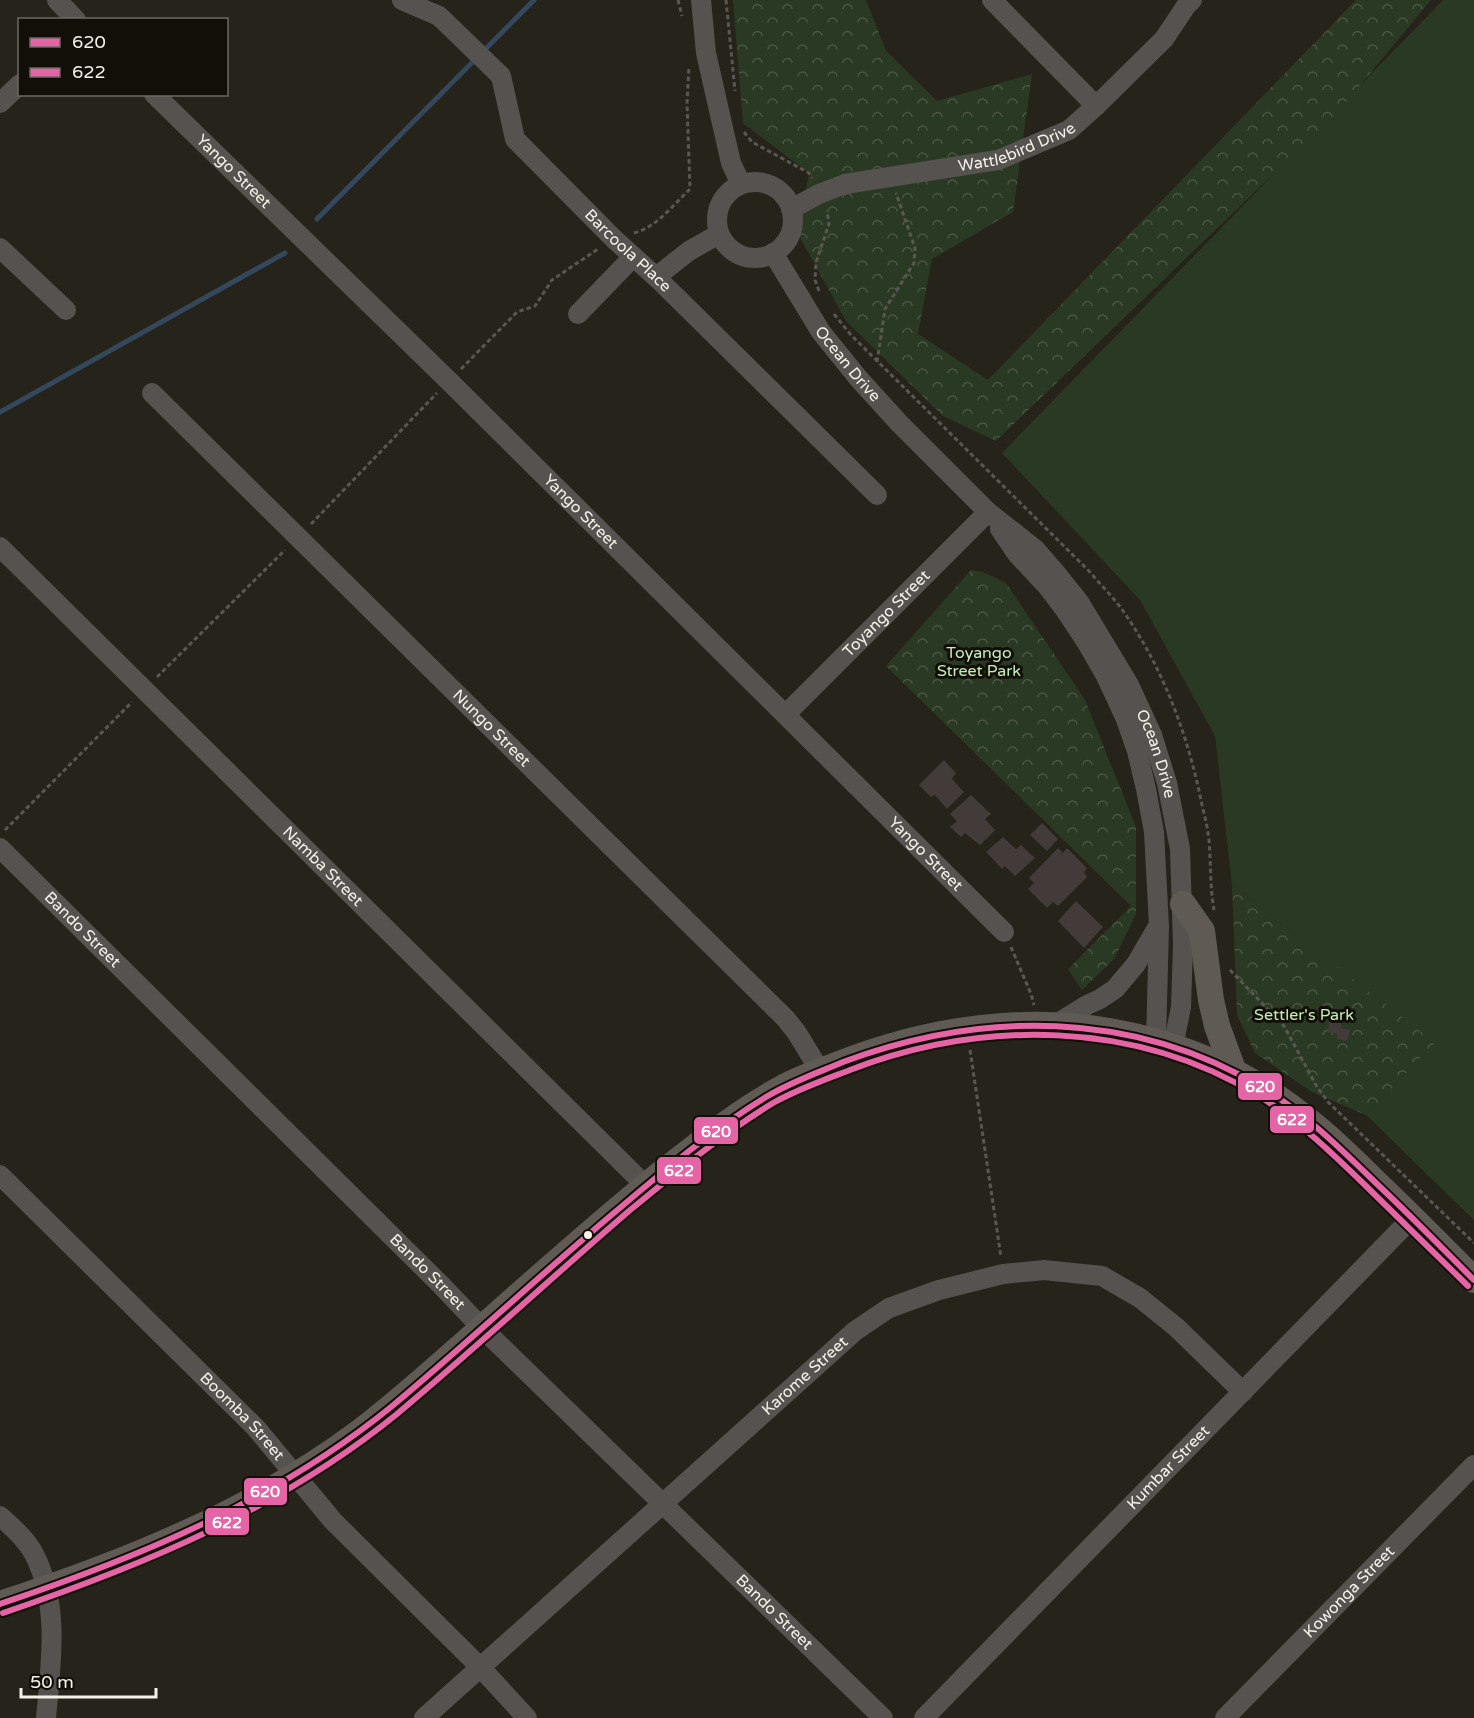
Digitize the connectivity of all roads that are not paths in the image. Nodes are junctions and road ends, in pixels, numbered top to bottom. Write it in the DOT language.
graph roads {
  1 [pos="57,0"];
  2 [pos="402,0"];
  3 [pos="701,0"];
  4 [pos="992,0"];
  5 [pos="1192,0"];
  6 [pos="74,18"];
  7 [pos="18,86"];
  8 [pos="156,96"];
  9 [pos="0,103"];
  10 [pos="1096,106"];
  11 [pos="741,184"];
  12 [pos="791,209"];
  13 [pos="719,234"];
  14 [pos="0,248"];
  15 [pos="773,253"];
  16 [pos="633,257"];
  17 [pos="656,277"];
  18 [pos="66,310"];
  19 [pos="578,314"];
  20 [pos="152,393"];
  21 [pos="877,495"];
  22 [pos="988,512"];
  23 [pos="0,547"];
  24 [pos="786,714"];
  25 [pos="0,848"];
  26 [pos="1183,904"];
  27 [pos="1159,926"];
  28 [pos="1004,932"];
  29 [pos="1046,1025"];
  30 [pos="1165,1045"];
  31 [pos="820,1071"];
  32 [pos="1234,1072"];
  33 [pos="0,1175"];
  34 [pos="646,1186"];
  35 [pos="1412,1218"];
  36 [pos="1474,1280"];
  37 [pos="482,1328"];
  38 [pos="1243,1392"];
  39 [pos="1474,1465"];
  40 [pos="295,1475"];
  41 [pos="663,1503"];
  42 [pos="0,1516"];
  43 [pos="46,1589"];
  44 [pos="0,1604"];
  45 [pos="480,1668"];
  46 [pos="46,1718"];
  47 [pos="424,1718"];
  48 [pos="527,1718"];
  49 [pos="883,1718"];
  50 [pos="924,1718"];
  51 [pos="1225,1718"];
  1 -- 6 [label="street"];
  2 -- 16 [label="street, Barcoola Place"];
  3 -- 11 [label="street"];
  4 -- 10 [label="street"];
  5 -- 10 [label="street, Wattlebird Drive"];
  7 -- 9 [label="street"];
  8 -- 24 [label="street, Yango Street"];
  10 -- 12 [label="street, Wattlebird Drive"];
  11 -- 12 [label="street"];
  11 -- 13 [label="street"];
  12 -- 15 [label="street"];
  13 -- 15 [label="street"];
  13 -- 17 [label="street"];
  14 -- 18 [label="street"];
  15 -- 22 [label="street, Ocean Drive"];
  16 -- 17 [label="street, Barcoola Place"];
  16 -- 19 [label="street"];
  17 -- 21 [label="street, Barcoola Place"];
  20 -- 31 [label="street, Nungo Street"];
  22 -- 24 [label="street, Toyango Street"];
  22 -- 26 [label="street, Ocean Drive"];
  22 -- 27 [label="street, Ocean Drive"];
  23 -- 34 [label="street, Namba Street"];
  24 -- 28 [label="street, Yango Street"];
  25 -- 37 [label="street, Bando Street"];
  26 -- 30 [label="street, Ocean Drive"];
  26 -- 32 [label="main road"];
  27 -- 29 [label="street"];
  27 -- 30 [label="street, Ocean Drive"];
  29 -- 30 [label="main road"];
  29 -- 31 [label="main road"];
  30 -- 32 [label="main road"];
  31 -- 34 [label="main road"];
  32 -- 35 [label="main road"];
  33 -- 40 [label="street, Boomba Street"];
  34 -- 37 [label="main road"];
  35 -- 36 [label="main road"];
  35 -- 38 [label="street, Kumbar Street"];
  37 -- 40 [label="main road"];
  37 -- 41 [label="street, Bando Street"];
  38 -- 41 [label="street, Karome Street"];
  38 -- 50 [label="street, Kumbar Street"];
  39 -- 51 [label="street, Kowonga Street"];
  40 -- 43 [label="main road"];
  40 -- 45 [label="street, Boomba Street"];
  41 -- 45 [label="street, Karome Street"];
  41 -- 49 [label="street, Bando Street"];
  42 -- 43 [label="street"];
  43 -- 44 [label="main road"];
  43 -- 46 [label="street"];
  45 -- 47 [label="street, Karome Street"];
  45 -- 48 [label="street, Boomba Street"];
}
